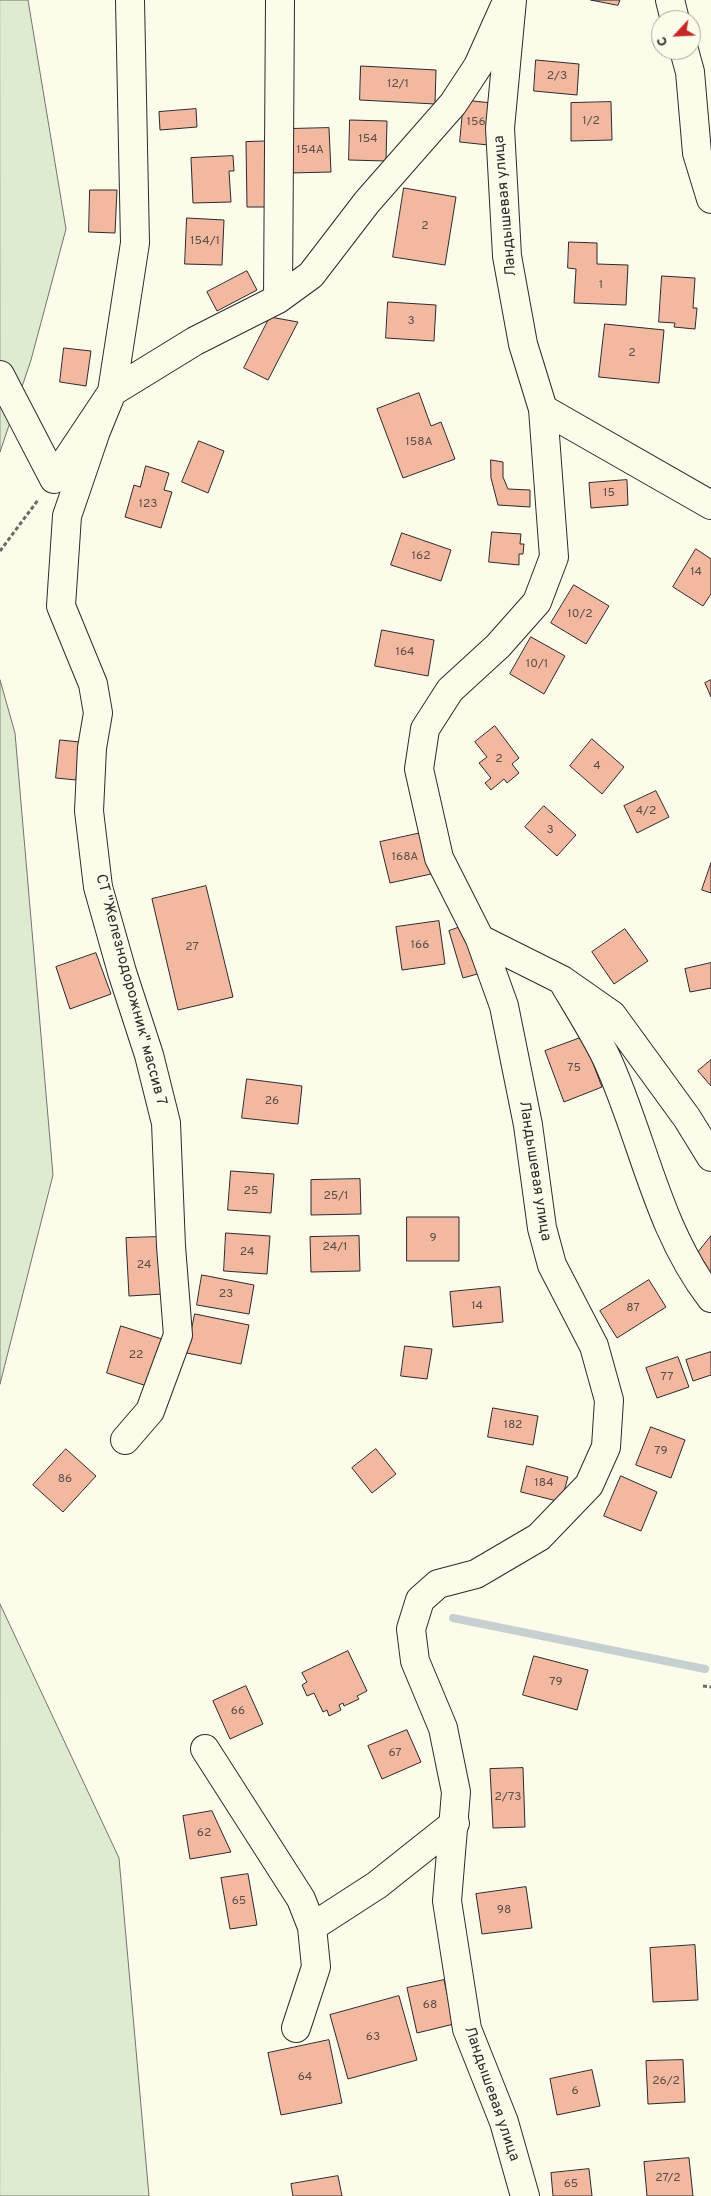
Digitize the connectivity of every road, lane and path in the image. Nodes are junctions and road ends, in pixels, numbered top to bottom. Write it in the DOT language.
graph roads {
  1 [pos="130,0"];
  2 [pos="280,0"];
  3 [pos="508,0"];
  4 [pos="512,0"];
  5 [pos="687,60"];
  6 [pos="711,199"];
  7 [pos="278,299"];
  8 [pos="0,375"];
  9 [pos="112,392"];
  10 [pos="543,410"];
  11 [pos="54,479"];
  12 [pos="711,504"];
  13 [pos="0,551"];
  14 [pos="480,939"];
  15 [pos="562,980"];
  16 [pos="711,1157"];
  17 [pos="711,1298"];
  18 [pos="125,1440"];
  19 [pos="704,1686"];
  20 [pos="711,1687"];
  21 [pos="205,1749"];
  22 [pos="455,1822"];
  23 [pos="312,1928"];
  24 [pos="296,2028"];
  25 [pos="525,2196"];
  1 -- 9 [label="street"];
  2 -- 7 [label="street"];
  3 -- 7 [label="street"];
  4 -- 10 [label="street, Ландышевая улица"];
  5 -- 6 [label="street"];
  7 -- 9 [label="street"];
  8 -- 11 [label="street"];
  9 -- 11 [label="street"];
  9 -- 18 [label="street, СТ \"Железнодорожник\" массив 7"];
  10 -- 12 [label="street"];
  10 -- 14 [label="street, Ландышевая улица"];
  11 -- 13 [label="path"];
  14 -- 15 [label="street"];
  14 -- 22 [label="street, Ландышевая улица"];
  15 -- 16 [label="street"];
  15 -- 17 [label="street"];
  19 -- 20 [label="path"];
  21 -- 23 [label="street"];
  22 -- 23 [label="street"];
  22 -- 25 [label="street, Ландышевая улица"];
  23 -- 24 [label="street"];
}
